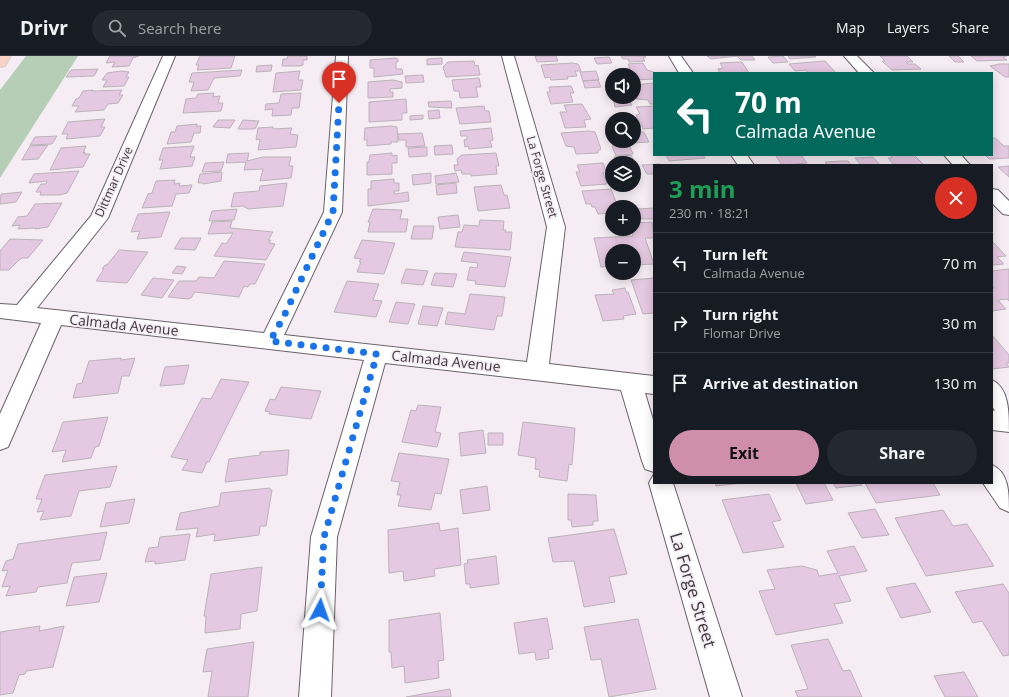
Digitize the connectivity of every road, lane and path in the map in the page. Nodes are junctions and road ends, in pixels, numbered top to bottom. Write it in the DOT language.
graph roads {
  1 [pos="5,56"];
  2 [pos="169,56"];
  3 [pos="342,56"];
  4 [pos="508,56"];
  5 [pos="675,56"];
  6 [pos="850,56"];
  7 [pos="0,63"];
  8 [pos="685,72"];
  9 [pos="866,72"];
  10 [pos="953,156"];
  11 [pos="961,164"];
  12 [pos="993,195"];
  13 [pos="1009,210"];
  14 [pos="0,311"];
  15 [pos="22,313"];
  16 [pos="54,317"];
  17 [pos="270,341"];
  18 [pos="377,354"];
  19 [pos="537,372"];
  20 [pos="630,382"];
  21 [pos="653,385"];
  22 [pos="993,390"];
  23 [pos="1009,412"];
  24 [pos="993,420"];
  25 [pos="1009,422"];
  26 [pos="0,440"];
  27 [pos="653,458"];
  28 [pos="993,477"];
  29 [pos="661,484"];
  30 [pos="1009,500"];
  31 [pos="315,697"];
  32 [pos="726,697"];
  1 -- 7 [label="main road"];
  2 -- 15 [label="street, Dittmar Drive"];
  3 -- 17 [label="street"];
  4 -- 19 [label="street, La Forge Street"];
  5 -- 8 [label="street"];
  6 -- 9 [label="street"];
  10 -- 11 [label="street"];
  12 -- 13 [label="street"];
  14 -- 15 [label="street, Calmada Avenue"];
  15 -- 16 [label="street, Calmada Avenue"];
  16 -- 17 [label="street, Calmada Avenue"];
  16 -- 26 [label="street"];
  17 -- 18 [label="street, Calmada Avenue"];
  18 -- 19 [label="street, Calmada Avenue"];
  18 -- 31 [label="street"];
  19 -- 20 [label="street, Calmada Avenue"];
  20 -- 21 [label="street, Calmada Avenue"];
  20 -- 27 [label="street"];
  22 -- 23 [label="street"];
  24 -- 25 [label="street"];
  28 -- 30 [label="street"];
  29 -- 32 [label="street, La Forge Street"];
}
